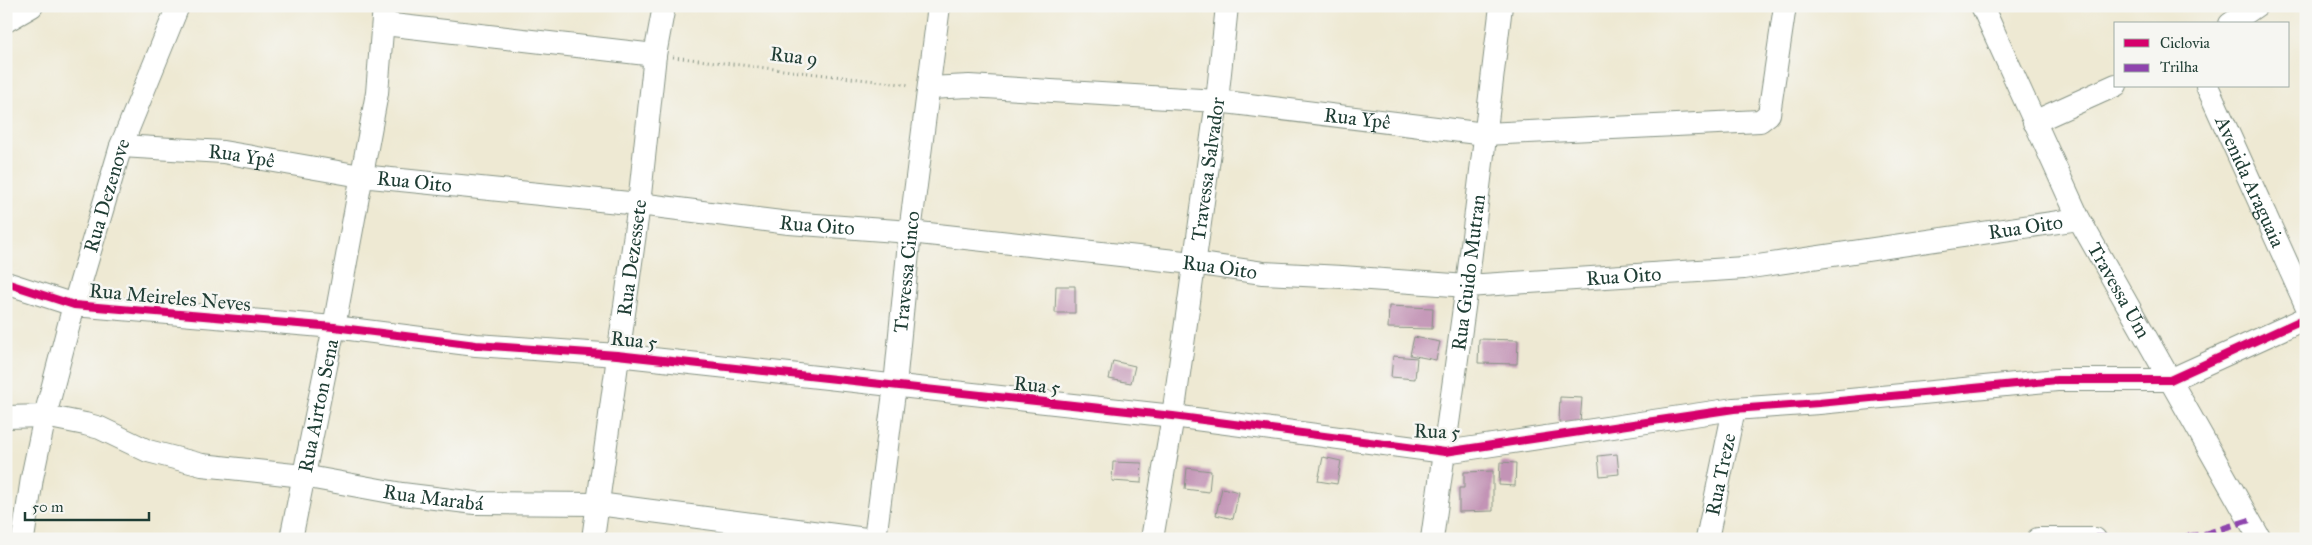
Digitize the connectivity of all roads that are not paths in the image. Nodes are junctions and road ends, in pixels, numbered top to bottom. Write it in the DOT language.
graph roads {
  1 [pos="32,6"];
  2 [pos="178,6"];
  3 [pos="664,6"];
  4 [pos="939,6"];
  5 [pos="1227,6"];
  6 [pos="1501,6"];
  7 [pos="1785,6"];
  8 [pos="1982,6"];
  9 [pos="2256,6"];
  10 [pos="384,15"];
  11 [pos="6,21"];
  12 [pos="2233,22"];
  13 [pos="655,55"];
  14 [pos="2114,86"];
  15 [pos="929,88"];
  16 [pos="2208,88"];
  17 [pos="1217,101"];
  18 [pos="2034,122"];
  19 [pos="1485,134"];
  20 [pos="121,146"];
  21 [pos="361,176"];
  22 [pos="639,204"];
  23 [pos="2079,219"];
  24 [pos="910,232"];
  25 [pos="1193,263"];
  26 [pos="6,283"];
  27 [pos="1467,286"];
  28 [pos="2306,305"];
  29 [pos="74,306"];
  30 [pos="2306,318"];
  31 [pos="334,327"];
  32 [pos="617,354"];
  33 [pos="2170,380"];
  34 [pos="895,385"];
  35 [pos="1734,409"];
  36 [pos="45,416"];
  37 [pos="1173,416"];
  38 [pos="6,417"];
  39 [pos="1445,452"];
  40 [pos="303,476"];
  41 [pos="598,504"];
  42 [pos="2095,538"];
  43 [pos="24,539"];
  44 [pos="291,539"];
  45 [pos="593,539"];
  46 [pos="866,539"];
  47 [pos="875,539"];
  48 [pos="1152,539"];
  49 [pos="1432,539"];
  50 [pos="1707,539"];
  51 [pos="2038,539"];
  52 [pos="2260,539"];
  1 -- 11 [label="street"];
  2 -- 20 [label="street, Rua Dezenove"];
  3 -- 13 [label="street, Rua Dezessete"];
  4 -- 15 [label="street, Travessa Cinco"];
  5 -- 17 [label="street, Travessa Salvador"];
  6 -- 19 [label="street, Rua Guido Mutran"];
  7 -- 19 [label="street, Rua Ypê"];
  8 -- 18 [label="street, Travessa Um"];
  9 -- 12 [label="street"];
  10 -- 13 [label="street"];
  10 -- 21 [label="street, Rua Airton Sena"];
  13 -- 22 [label="street, Rua Dezessete"];
  14 -- 18 [label="street"];
  15 -- 17 [label="street, Rua Ypê"];
  15 -- 24 [label="street, Travessa Cinco"];
  16 -- 28 [label="street, Avenida Araguaia"];
  17 -- 19 [label="street, Rua Ypê"];
  17 -- 25 [label="street, Travessa Salvador"];
  18 -- 23 [label="street, Travessa Um"];
  19 -- 27 [label="street, Rua Guido Mutran"];
  20 -- 21 [label="street, Rua Ypê"];
  20 -- 29 [label="street, Rua Dezenove"];
  21 -- 22 [label="street, Rua Oito"];
  21 -- 31 [label="street, Rua Airton Sena"];
  22 -- 24 [label="street, Rua Oito"];
  22 -- 32 [label="street, Rua Dezessete"];
  23 -- 27 [label="street, Rua Oito"];
  23 -- 33 [label="street, Travessa Um"];
  24 -- 25 [label="street, Rua Oito"];
  24 -- 34 [label="street, Travessa Cinco"];
  25 -- 27 [label="street, Rua Oito"];
  25 -- 37 [label="street, Travessa Salvador"];
  26 -- 29 [label="street, Rua Meireles Neves"];
  27 -- 39 [label="street, Rua Guido Mutran"];
  29 -- 31 [label="street, Rua Meireles Neves"];
  29 -- 36 [label="street, Rua Dezenove"];
  30 -- 33 [label="street"];
  31 -- 32 [label="street, Rua 5"];
  31 -- 40 [label="street, Rua Airton Sena"];
  32 -- 34 [label="street, Rua 5"];
  32 -- 41 [label="street, Rua Dezessete"];
  33 -- 35 [label="street, Rua 5"];
  33 -- 52 [label="street, Travessa Um"];
  34 -- 37 [label="street, Rua 5"];
  34 -- 47 [label="street, Travessa Cinco"];
  35 -- 39 [label="street, Rua 5"];
  35 -- 50 [label="street, Rua Treze"];
  36 -- 38 [label="street, Rua Marabá"];
  36 -- 40 [label="street, Rua Marabá"];
  36 -- 43 [label="street, Rua Dezenove"];
  37 -- 39 [label="street, Rua 5"];
  37 -- 48 [label="street, Travessa Salvador"];
  39 -- 49 [label="street, Rua Guido Mutran"];
  40 -- 41 [label="street, Rua Marabá"];
  40 -- 44 [label="street, Rua Airton Sena"];
  41 -- 45 [label="street, Rua Dezessete"];
  41 -- 46 [label="street, Rua Marabá"];
  42 -- 51 [label="street"];
}
